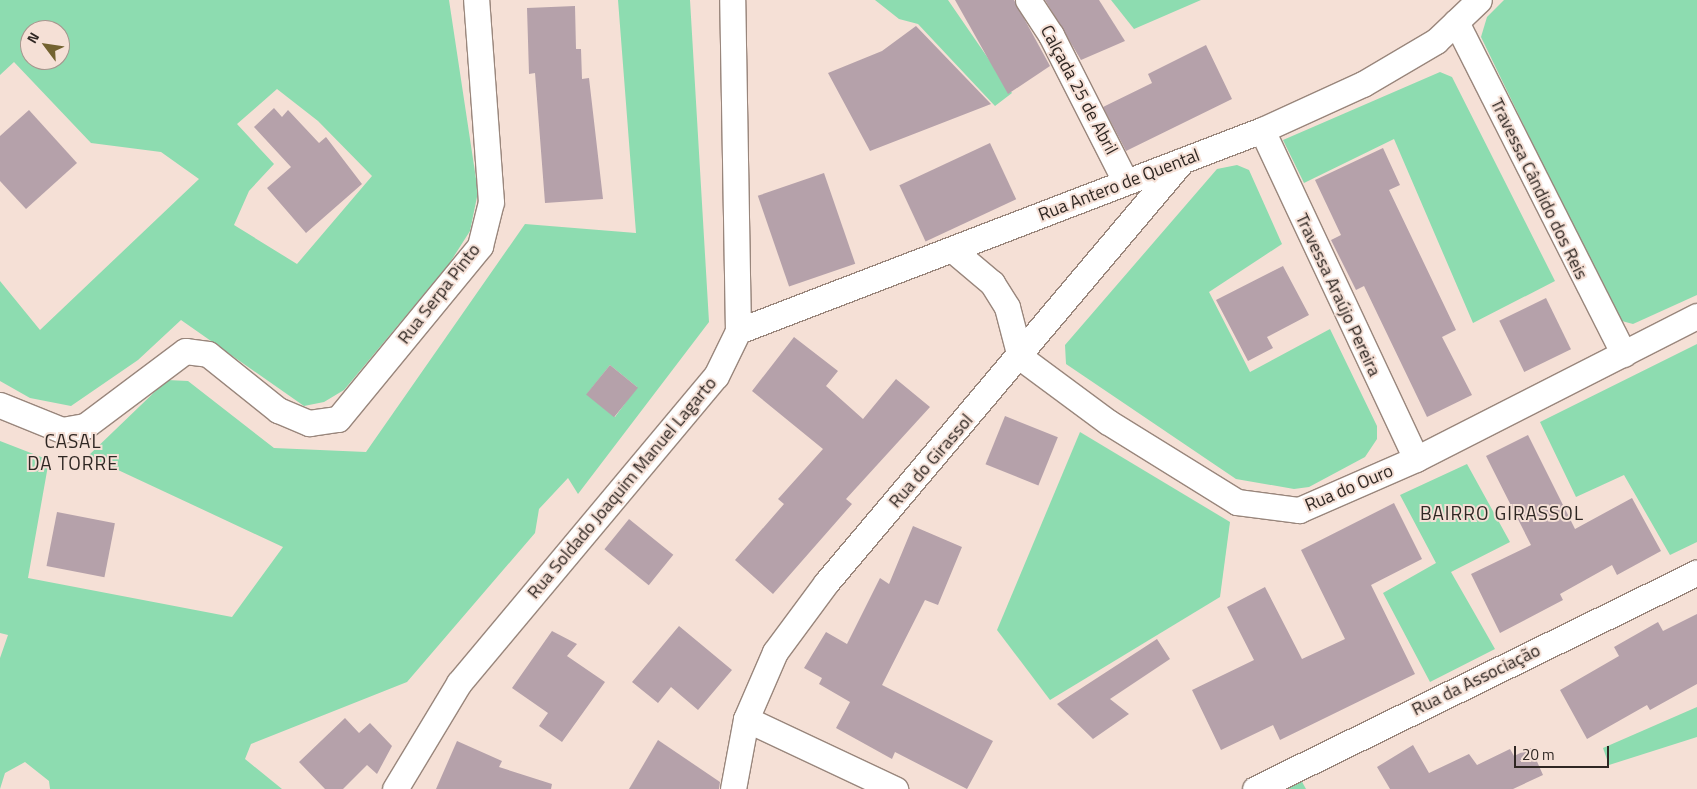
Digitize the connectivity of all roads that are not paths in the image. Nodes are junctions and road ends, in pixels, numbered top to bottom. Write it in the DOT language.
graph roads {
  1 [pos="476,0"];
  2 [pos="732,0"];
  3 [pos="1028,0"];
  4 [pos="1479,0"];
  5 [pos="1456,22"];
  6 [pos="1262,130"];
  7 [pos="1182,161"];
  8 [pos="1125,181"];
  9 [pos="954,251"];
  10 [pos="1697,316"];
  11 [pos="738,331"];
  12 [pos="1624,354"];
  13 [pos="1020,357"];
  14 [pos="0,405"];
  15 [pos="1416,459"];
  16 [pos="1697,572"];
  17 [pos="746,719"];
  18 [pos="396,789"];
  19 [pos="733,789"];
  20 [pos="895,789"];
  21 [pos="1255,789"];
  1 -- 14 [label="street, Rua Serpa Pinto"];
  2 -- 11 [label="street, Rua Soldado Joaquim Manuel Lagarto"];
  3 -- 8 [label="street, Calçada 25 de Abril"];
  4 -- 5 [label="street, Rua Antero de Quental"];
  5 -- 6 [label="street, Rua Antero de Quental"];
  5 -- 12 [label="street, Travessa Cândido dos Reis"];
  6 -- 7 [label="street, Rua Antero de Quental"];
  6 -- 15 [label="street, Travessa Araújo Pereira"];
  7 -- 8 [label="street, Rua Antero de Quental"];
  7 -- 13 [label="street, Rua do Girassol"];
  8 -- 9 [label="street, Rua Antero de Quental"];
  9 -- 11 [label="street, Rua Antero de Quental"];
  9 -- 13 [label="street"];
  10 -- 12 [label="street, Rua do Ouro"];
  11 -- 18 [label="street, Rua Soldado Joaquim Manuel Lagarto"];
  12 -- 15 [label="street, Rua do Ouro"];
  13 -- 15 [label="street, Rua do Ouro"];
  13 -- 17 [label="street, Rua do Girassol"];
  16 -- 21 [label="street, Rua da Associação"];
  17 -- 19 [label="street, Rua do Girassol"];
  17 -- 20 [label="street"];
}
